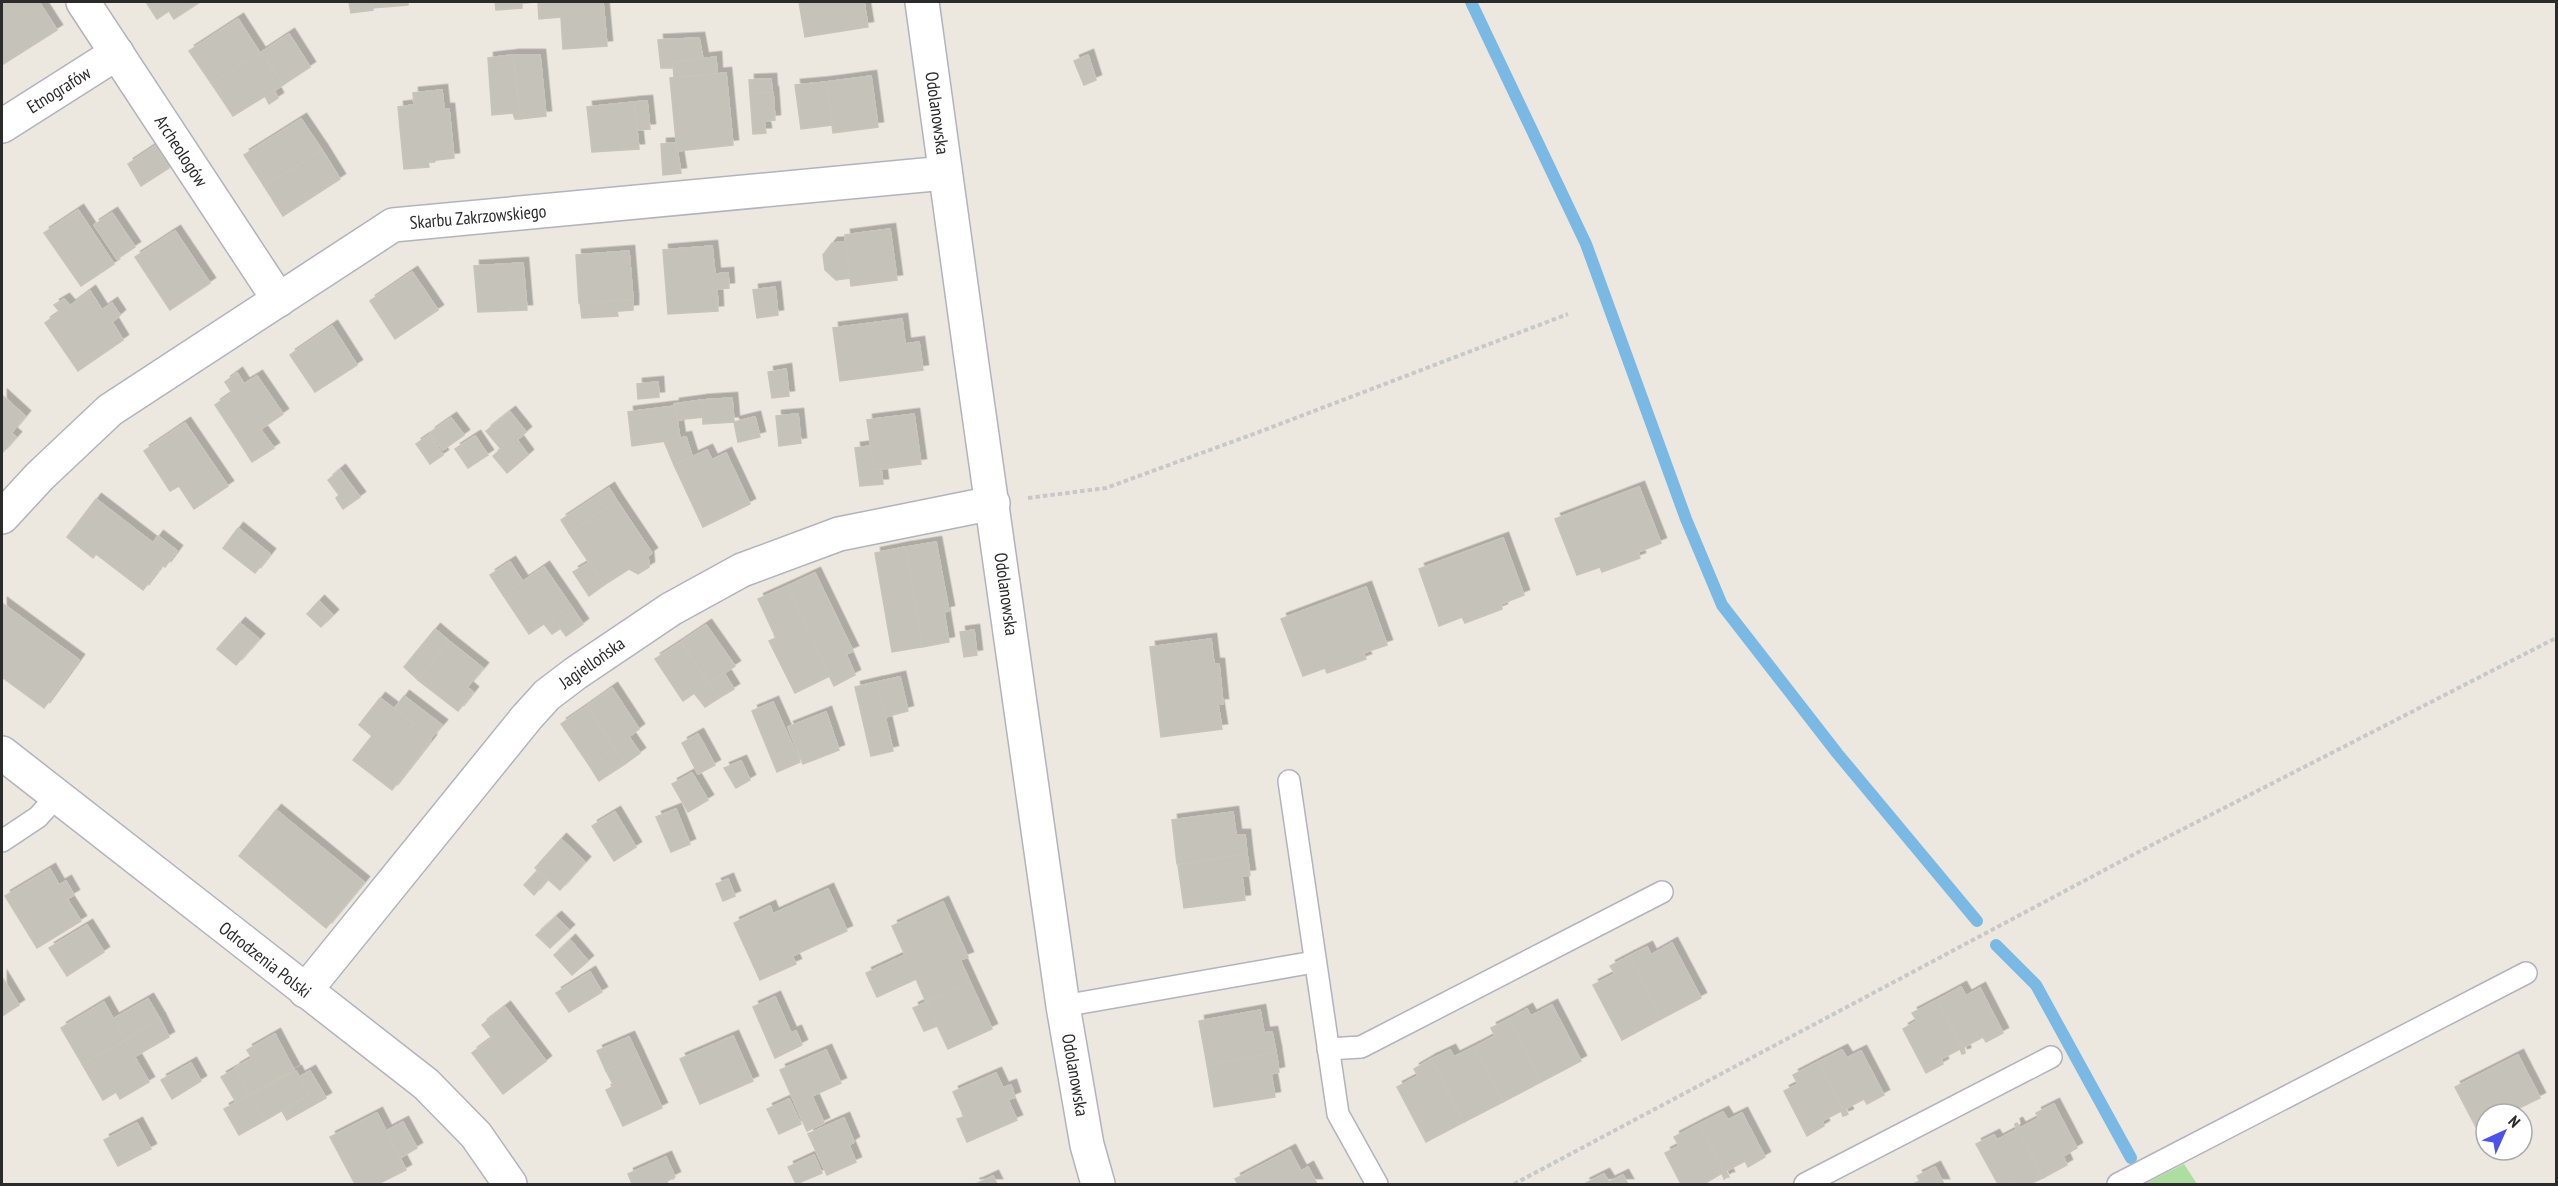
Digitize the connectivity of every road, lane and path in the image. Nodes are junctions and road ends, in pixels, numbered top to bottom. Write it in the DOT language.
graph roads {
  1 [pos="83,2"];
  2 [pos="922,2"];
  3 [pos="117,53"];
  4 [pos="2,126"];
  5 [pos="945,173"];
  6 [pos="279,300"];
  7 [pos="1568,314"];
  8 [pos="993,503"];
  9 [pos="2,517"];
  10 [pos="2556,638"];
  11 [pos="2,753"];
  12 [pos="1289,781"];
  13 [pos="56,797"];
  14 [pos="2,841"];
  15 [pos="1662,891"];
  16 [pos="1314,962"];
  17 [pos="2526,974"];
  18 [pos="305,991"];
  19 [pos="1063,1006"];
  20 [pos="1328,1049"];
  21 [pos="2051,1057"];
  22 [pos="510,1185"];
  23 [pos="1098,1185"];
  24 [pos="1377,1185"];
  25 [pos="1514,1185"];
  26 [pos="1805,1185"];
  27 [pos="2118,1185"];
  1 -- 3 [label="street, Archeologów"];
  2 -- 5 [label="street, Odolanowska"];
  3 -- 4 [label="street, Etnografów"];
  3 -- 6 [label="street, Archeologów"];
  5 -- 6 [label="street, Skarbu Zakrzowskiego"];
  5 -- 8 [label="street, Odolanowska"];
  6 -- 9 [label="street, Skarbu Zakrzowskiego"];
  7 -- 8 [label="path"];
  8 -- 18 [label="street, Jagiellońska"];
  8 -- 19 [label="street, Odolanowska"];
  10 -- 25 [label="path"];
  11 -- 13 [label="street, Odrodzenia Polski"];
  12 -- 16 [label="lane"];
  13 -- 14 [label="lane"];
  13 -- 18 [label="street, Odrodzenia Polski"];
  15 -- 20 [label="lane"];
  16 -- 19 [label="lane"];
  16 -- 20 [label="lane"];
  17 -- 27 [label="lane"];
  18 -- 22 [label="street, Odrodzenia Polski"];
  19 -- 23 [label="street, Odolanowska"];
  20 -- 24 [label="lane"];
  21 -- 26 [label="lane"];
}
